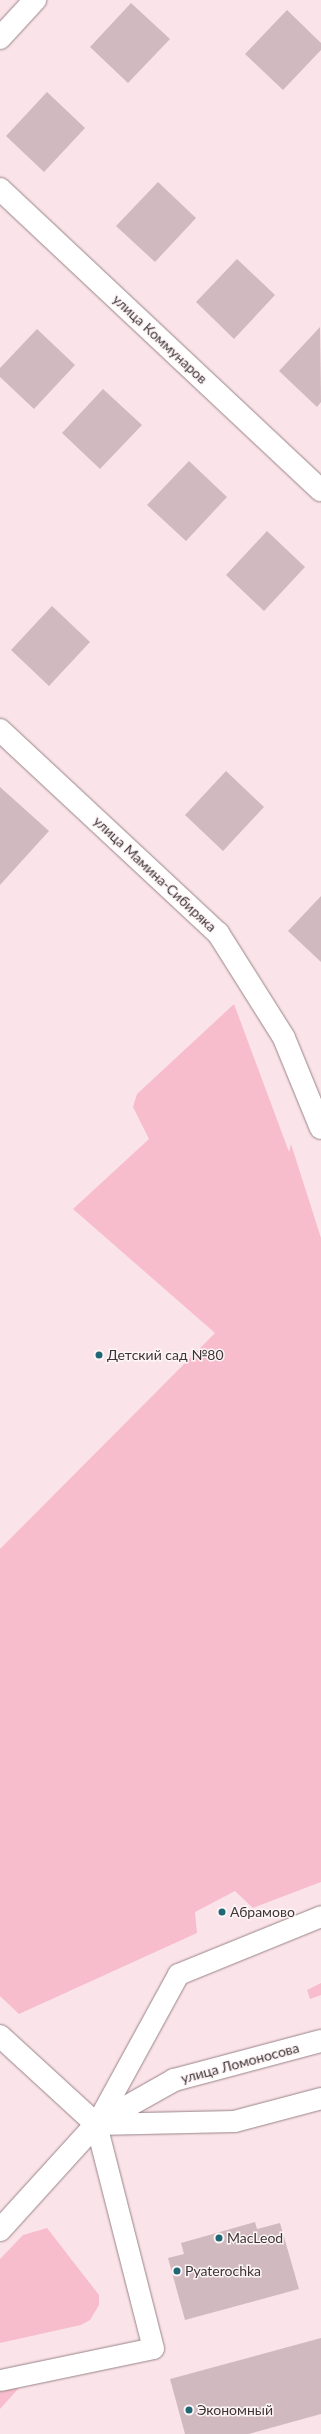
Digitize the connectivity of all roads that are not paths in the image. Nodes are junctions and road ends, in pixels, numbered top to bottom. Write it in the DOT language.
graph roads {
  1 [pos="35,0"];
  2 [pos="0,38"];
  3 [pos="0,189"];
  4 [pos="321,490"];
  5 [pos="0,730"];
  6 [pos="321,1128"];
  7 [pos="321,1916"];
  8 [pos="0,2036"];
  9 [pos="314,2043"];
  10 [pos="321,2098"];
  11 [pos="96,2124"];
  12 [pos="0,2230"];
  13 [pos="0,2380"];
  1 -- 2 [label="street"];
  3 -- 4 [label="street, улица Коммунаров"];
  5 -- 6 [label="street, улица Мамина-Сибиряка"];
  7 -- 11 [label="lane"];
  8 -- 11 [label="street"];
  9 -- 11 [label="street, улица Ломоносова"];
  10 -- 11 [label="lane"];
  11 -- 12 [label="street, улица Ломоносова"];
  11 -- 13 [label="lane"];
}
